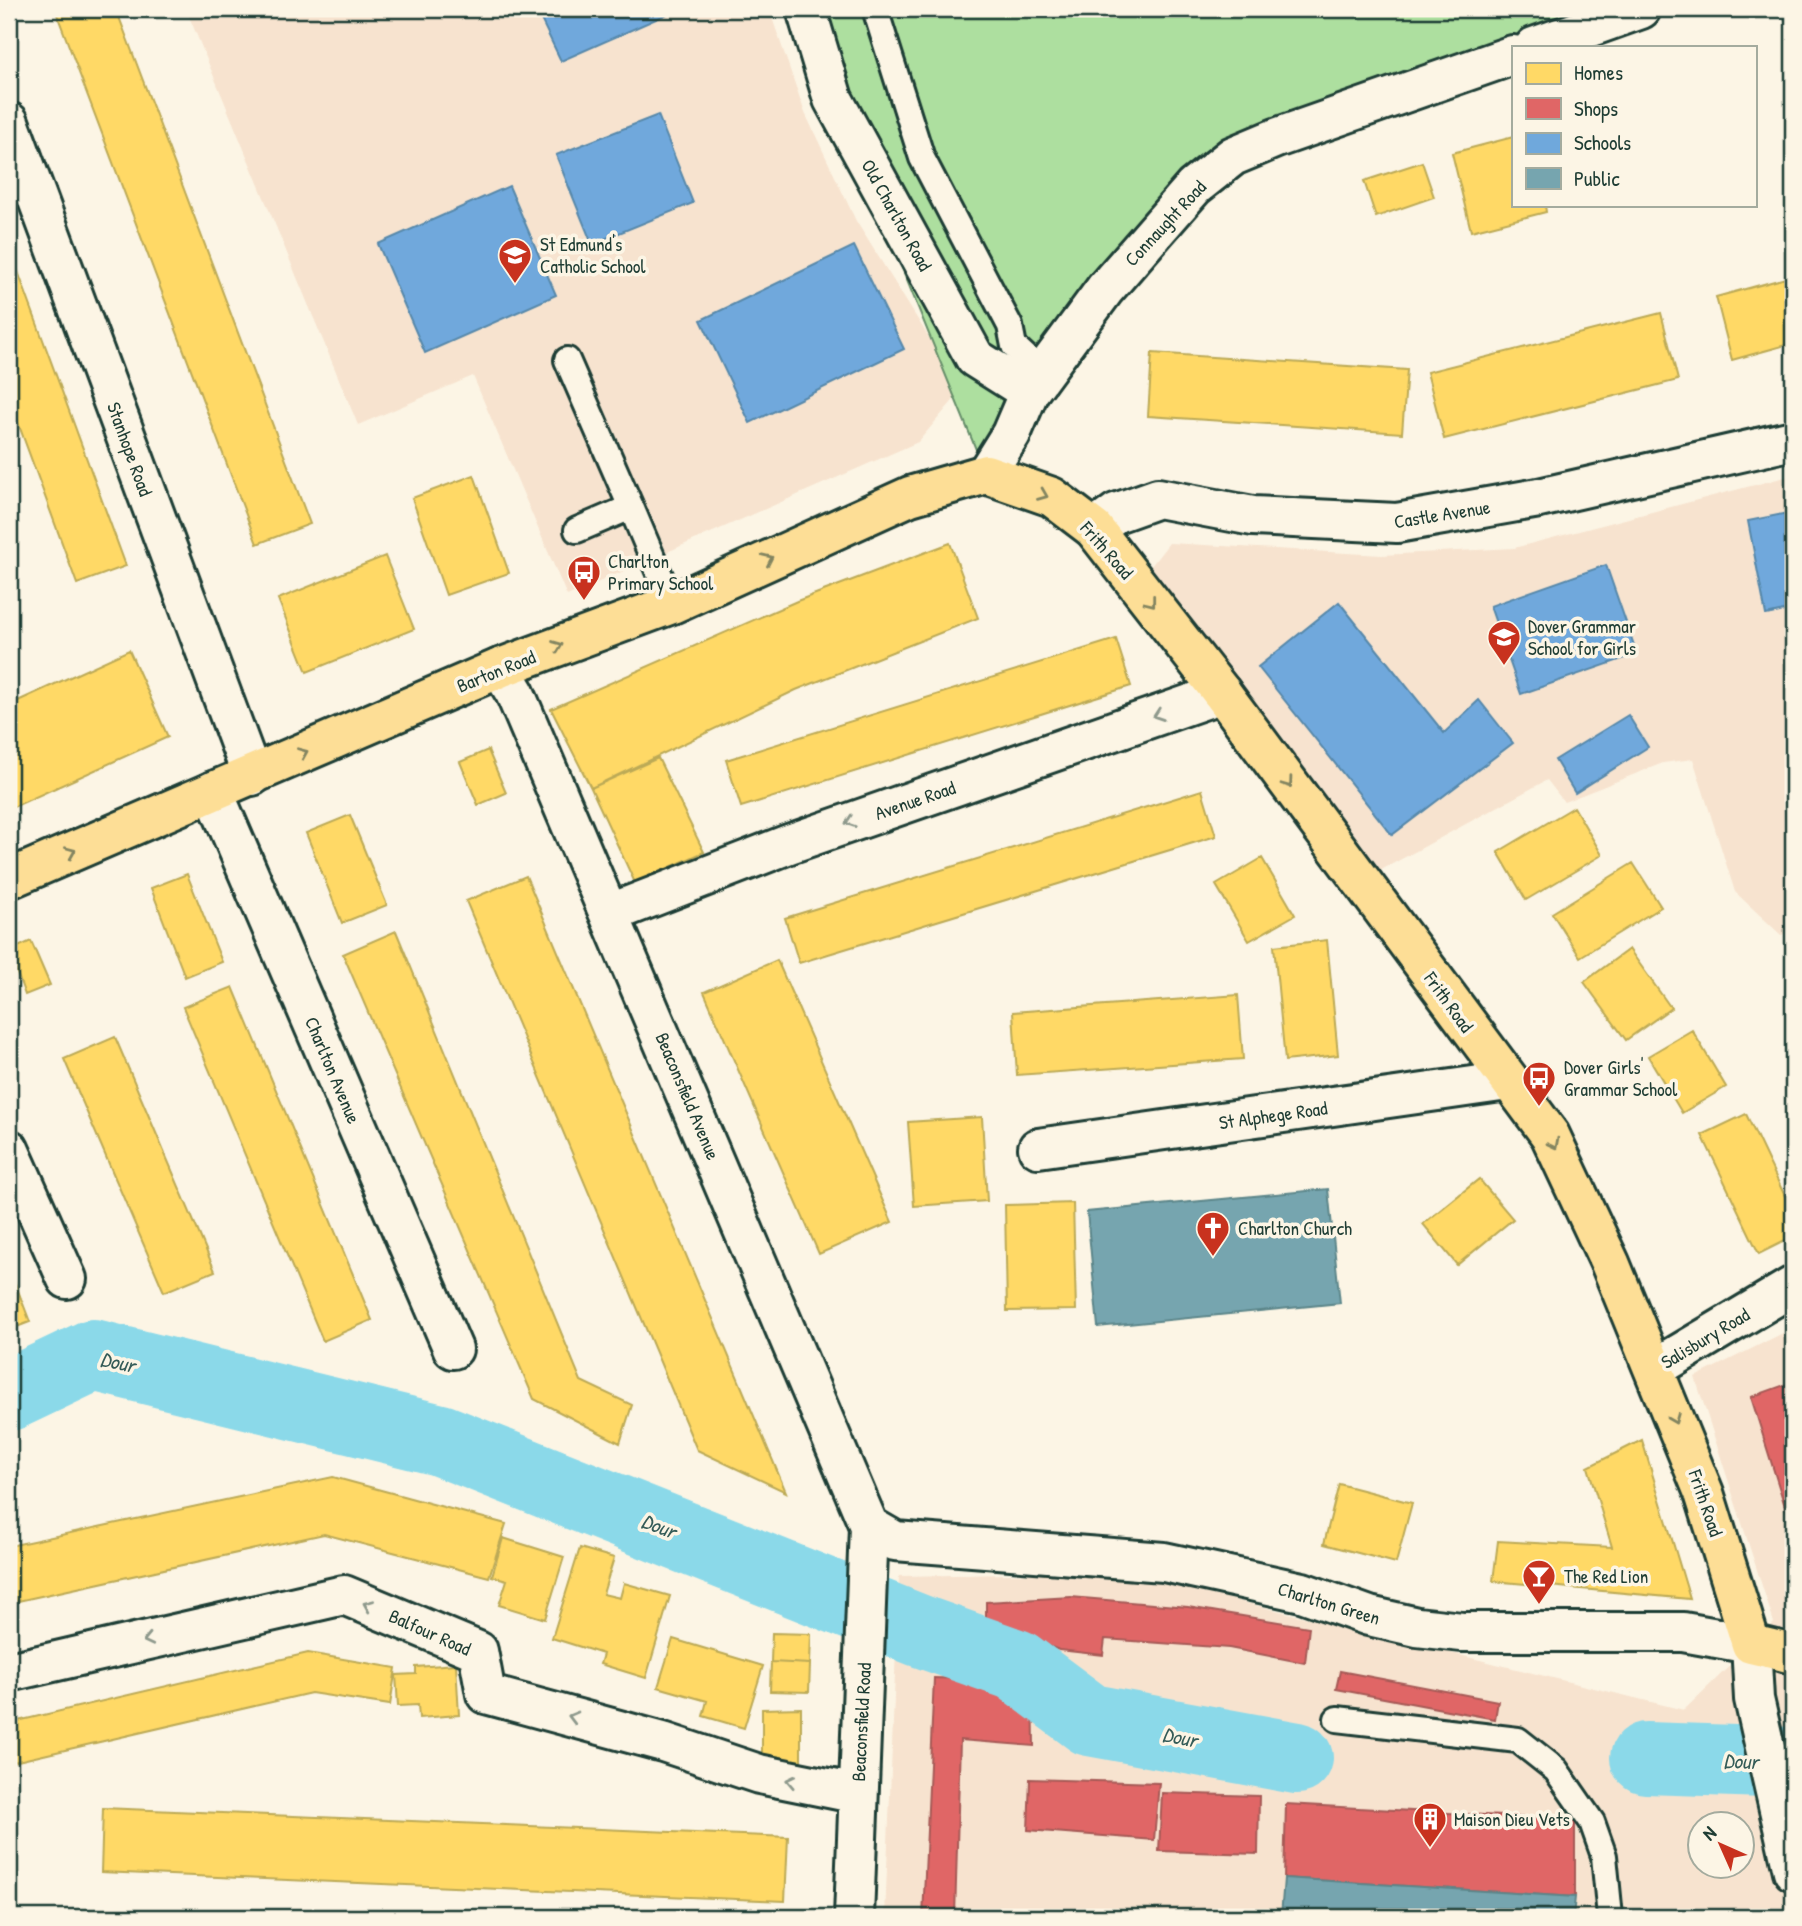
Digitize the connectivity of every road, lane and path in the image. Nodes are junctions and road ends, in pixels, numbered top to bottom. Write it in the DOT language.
graph roads {
  1 [pos="806,9"];
  2 [pos="876,9"];
  3 [pos="1641,9"];
  4 [pos="1537,46"];
  5 [pos="1512,55"];
  6 [pos="9,122"];
  7 [pos="568,360"];
  8 [pos="1036,382"];
  9 [pos="1793,440"];
  10 [pos="986,474"];
  11 [pos="631,507"];
  12 [pos="1094,529"];
  13 [pos="577,530"];
  14 [pos="672,604"];
  15 [pos="500,668"];
  16 [pos="1222,693"];
  17 [pos="252,776"];
  18 [pos="213,791"];
  19 [pos="9,879"];
  20 [pos="611,913"];
  21 [pos="1507,1081"];
  22 [pos="1038,1148"];
  23 [pos="9,1149"];
  24 [pos="19,1200"];
  25 [pos="67,1279"];
  26 [pos="1793,1286"];
  27 [pos="453,1349"];
  28 [pos="1654,1369"];
  29 [pos="869,1526"];
  30 [pos="1751,1644"];
  31 [pos="1793,1654"];
  32 [pos="9,1672"];
  33 [pos="1337,1719"];
  34 [pos="858,1794"];
  35 [pos="1791,1865"];
  36 [pos="854,1917"];
  37 [pos="1610,1917"];
  1 -- 8 [label="street, Old Charlton Road"];
  2 -- 8 [label="lane"];
  3 -- 4 [label="street"];
  5 -- 8 [label="street, Connaught Road"];
  6 -- 17 [label="street, Stanhope Road"];
  7 -- 11 [label="lane"];
  8 -- 10 [label="street, Connaught Road"];
  9 -- 12 [label="street, Castle Avenue"];
  10 -- 12 [label="main road, Frith Road, one-way"];
  14 -- 10 [label="main road, Barton Road, one-way"];
  11 -- 13 [label="lane"];
  11 -- 14 [label="lane"];
  12 -- 16 [label="main road, Frith Road, one-way"];
  15 -- 14 [label="main road, Barton Road, one-way"];
  17 -- 15 [label="main road, Barton Road, one-way"];
  15 -- 20 [label="street, Beaconsfield Avenue"];
  16 -- 20 [label="street, Avenue Road, one-way"];
  16 -- 21 [label="main road, Frith Road, one-way"];
  17 -- 18 [label="main road, Barton Road"];
  19 -- 18 [label="main road, Barton Road, one-way"];
  18 -- 27 [label="street, Charlton Avenue"];
  20 -- 29 [label="street, Beaconsfield Avenue"];
  21 -- 22 [label="street, St Alphege Road"];
  21 -- 28 [label="main road, Frith Road, one-way"];
  23 -- 24 [label="street"];
  24 -- 25 [label="street"];
  26 -- 28 [label="street, Salisbury Road"];
  28 -- 30 [label="main road, Frith Road, one-way"];
  29 -- 30 [label="street, Charlton Green"];
  29 -- 34 [label="street, Beaconsfield Road"];
  30 -- 31 [label="main road, Charlton Green"];
  30 -- 35 [label="street"];
  34 -- 32 [label="street, Balfour Road, one-way"];
  33 -- 37 [label="lane"];
  34 -- 36 [label="street, Beaconsfield Road"];
}
